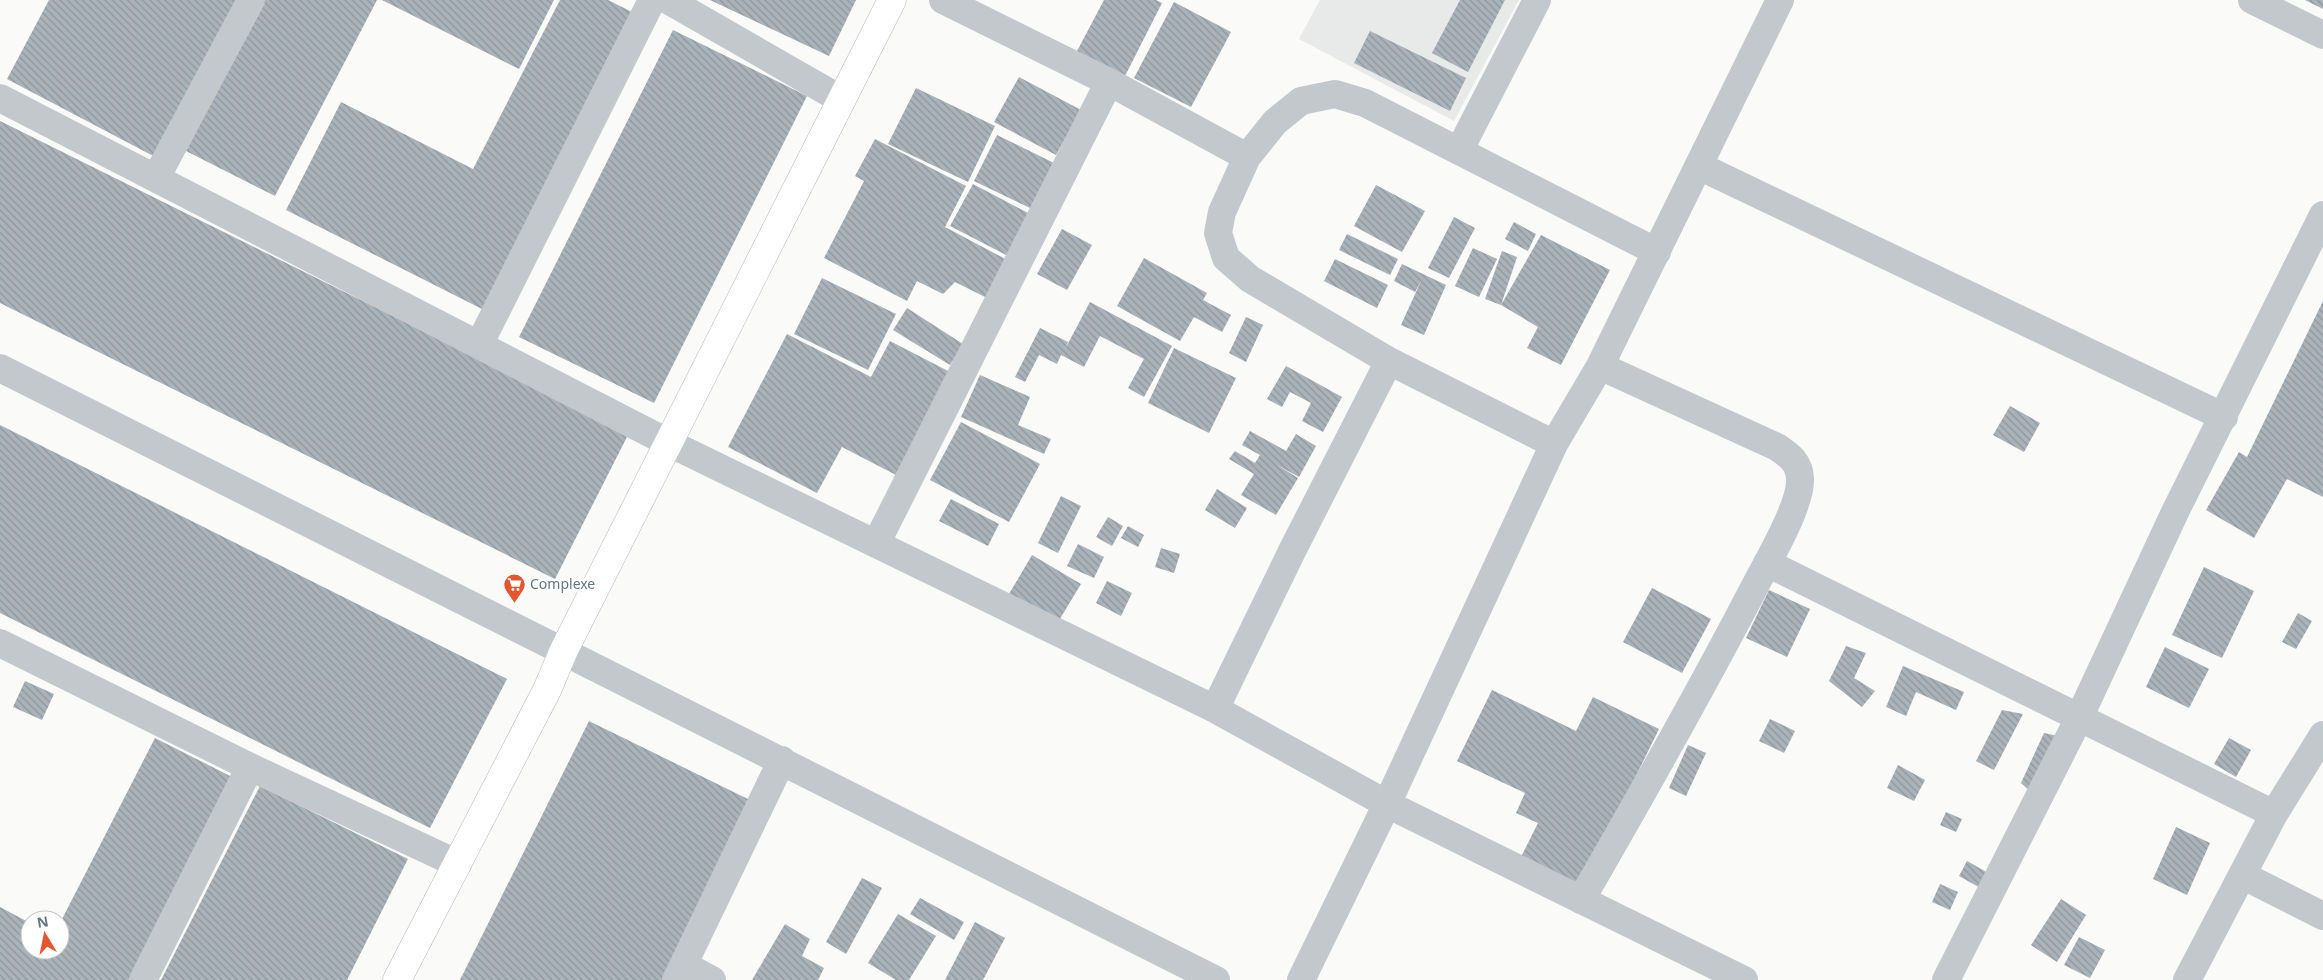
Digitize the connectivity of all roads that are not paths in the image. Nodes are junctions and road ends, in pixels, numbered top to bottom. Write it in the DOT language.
graph roads {
  1 [pos="251,0"];
  2 [pos="652,0"];
  3 [pos="668,0"];
  4 [pos="892,0"];
  5 [pos="943,0"];
  6 [pos="1537,0"];
  7 [pos="1780,0"];
  8 [pos="2252,0"];
  9 [pos="2323,35"];
  10 [pos="1109,82"];
  11 [pos="0,98"];
  12 [pos="842,100"];
  13 [pos="1459,151"];
  14 [pos="1247,157"];
  15 [pos="1699,166"];
  16 [pos="156,178"];
  17 [pos="2323,215"];
  18 [pos="1657,252"];
  19 [pos="479,345"];
  20 [pos="1388,361"];
  21 [pos="1600,366"];
  22 [pos="0,368"];
  23 [pos="2224,417"];
  24 [pos="669,443"];
  25 [pos="1554,444"];
  26 [pos="876,544"];
  27 [pos="1767,563"];
  28 [pos="0,643"];
  29 [pos="564,650"];
  30 [pos="1214,709"];
  31 [pos="2078,718"];
  32 [pos="2323,735"];
  33 [pos="782,760"];
  34 [pos="250,767"];
  35 [pos="1387,804"];
  36 [pos="2274,814"];
  37 [pos="458,864"];
  38 [pos="2242,874"];
  39 [pos="1581,900"];
  40 [pos="2323,916"];
  41 [pos="680,973"];
  42 [pos="144,980"];
  43 [pos="397,980"];
  44 [pos="712,980"];
  45 [pos="1216,980"];
  46 [pos="1301,980"];
  47 [pos="1744,980"];
  48 [pos="1946,980"];
  49 [pos="2187,980"];
  1 -- 16 [label="street"];
  2 -- 19 [label="street"];
  3 -- 12 [label="street"];
  4 -- 12 [label="street"];
  5 -- 10 [label="street"];
  6 -- 13 [label="street"];
  7 -- 15 [label="street"];
  8 -- 9 [label="street"];
  10 -- 14 [label="street"];
  10 -- 26 [label="street"];
  11 -- 16 [label="street"];
  12 -- 24 [label="street"];
  13 -- 14 [label="street"];
  13 -- 18 [label="street"];
  14 -- 20 [label="street"];
  15 -- 18 [label="street"];
  15 -- 23 [label="street"];
  16 -- 19 [label="street"];
  17 -- 23 [label="street"];
  18 -- 21 [label="street"];
  19 -- 24 [label="street"];
  20 -- 25 [label="street"];
  20 -- 30 [label="street"];
  21 -- 25 [label="street"];
  21 -- 27 [label="street"];
  22 -- 29 [label="street"];
  23 -- 31 [label="street"];
  24 -- 26 [label="street"];
  24 -- 29 [label="street"];
  25 -- 35 [label="street"];
  26 -- 30 [label="street"];
  27 -- 31 [label="street"];
  27 -- 39 [label="street"];
  28 -- 34 [label="street"];
  29 -- 33 [label="street"];
  29 -- 37 [label="street"];
  30 -- 35 [label="street"];
  31 -- 36 [label="street"];
  31 -- 48 [label="street"];
  32 -- 36 [label="street"];
  33 -- 41 [label="street"];
  33 -- 45 [label="street"];
  34 -- 37 [label="street"];
  34 -- 42 [label="street"];
  35 -- 39 [label="street"];
  35 -- 46 [label="street"];
  36 -- 38 [label="street"];
  37 -- 43 [label="street"];
  38 -- 40 [label="street"];
  38 -- 49 [label="street"];
  39 -- 47 [label="street"];
  41 -- 44 [label="street"];
}
